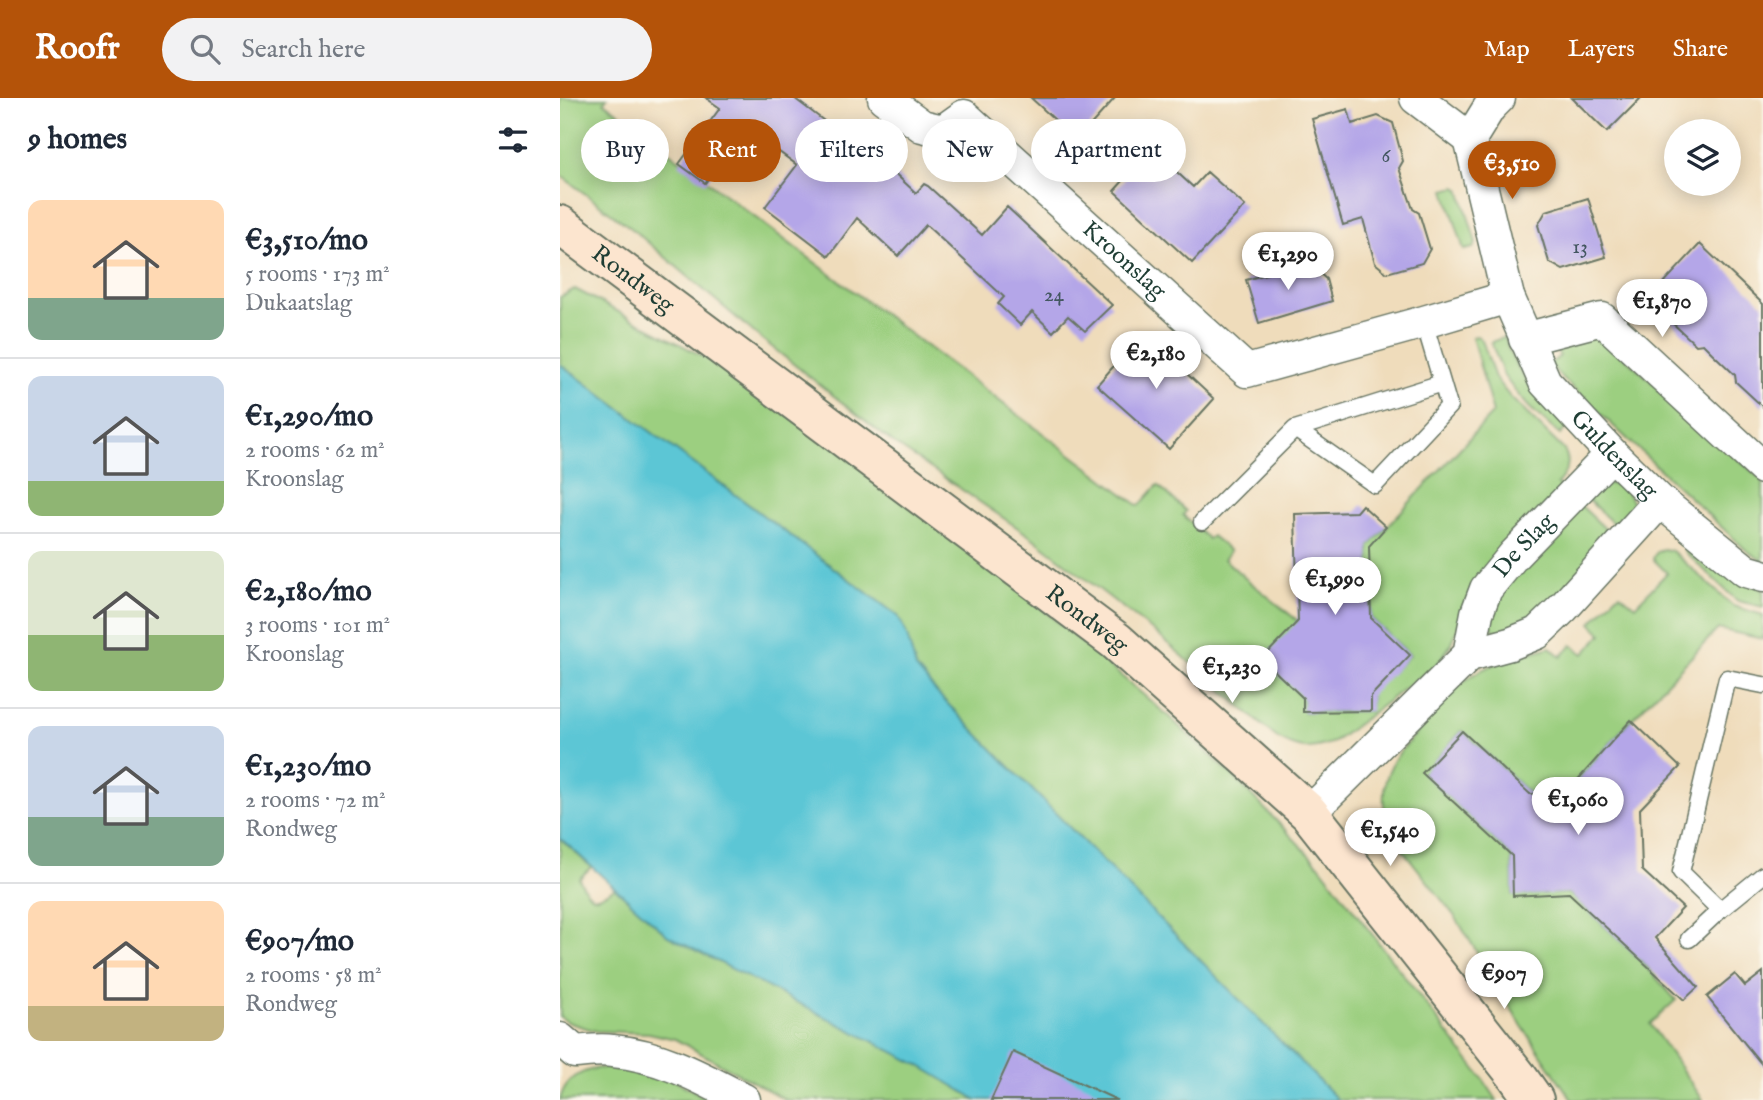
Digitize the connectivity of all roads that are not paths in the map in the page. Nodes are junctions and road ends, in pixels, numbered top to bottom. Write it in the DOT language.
graph roads {
  1 [pos="884,98"];
  2 [pos="1416,98"];
  3 [pos="1499,98"];
  4 [pos="972,107"];
  5 [pos="1470,139"];
  6 [pos="560,225"];
  7 [pos="1508,297"];
  8 [pos="1423,322"];
  9 [pos="1525,339"];
  10 [pos="1442,383"];
  11 [pos="1295,429"];
  12 [pos="1612,454"];
  13 [pos="1763,468"];
  14 [pos="1660,501"];
  15 [pos="1202,522"];
  16 [pos="1763,576"];
  17 [pos="1469,655"];
  18 [pos="1763,685"];
  19 [pos="1309,813"];
  20 [pos="1763,875"];
  21 [pos="1720,910"];
  22 [pos="1689,939"];
  23 [pos="565,1055"];
  24 [pos="744,1100"];
  25 [pos="1534,1100"];
  1 -- 4 [label="street, Kroonslag"];
  2 -- 5 [label="street"];
  3 -- 5 [label="street"];
  4 -- 8 [label="street, Kroonslag"];
  5 -- 7 [label="street, Guldenslag"];
  6 -- 19 [label="main road, Rondweg"];
  7 -- 8 [label="street, Kroonslag"];
  7 -- 9 [label="street, Guldenslag"];
  8 -- 10 [label="lane"];
  9 -- 12 [label="street, Guldenslag"];
  9 -- 13 [label="street"];
  10 -- 11 [label="lane"];
  10 -- 11 [label="lane"];
  11 -- 15 [label="lane"];
  12 -- 14 [label="street, Guldenslag"];
  12 -- 17 [label="street, De Slag"];
  14 -- 16 [label="street, Guldenslag"];
  14 -- 17 [label="street"];
  17 -- 19 [label="street"];
  18 -- 21 [label="lane"];
  19 -- 25 [label="main road, Rondweg"];
  20 -- 21 [label="lane"];
  21 -- 22 [label="lane"];
  23 -- 24 [label="street"];
}
